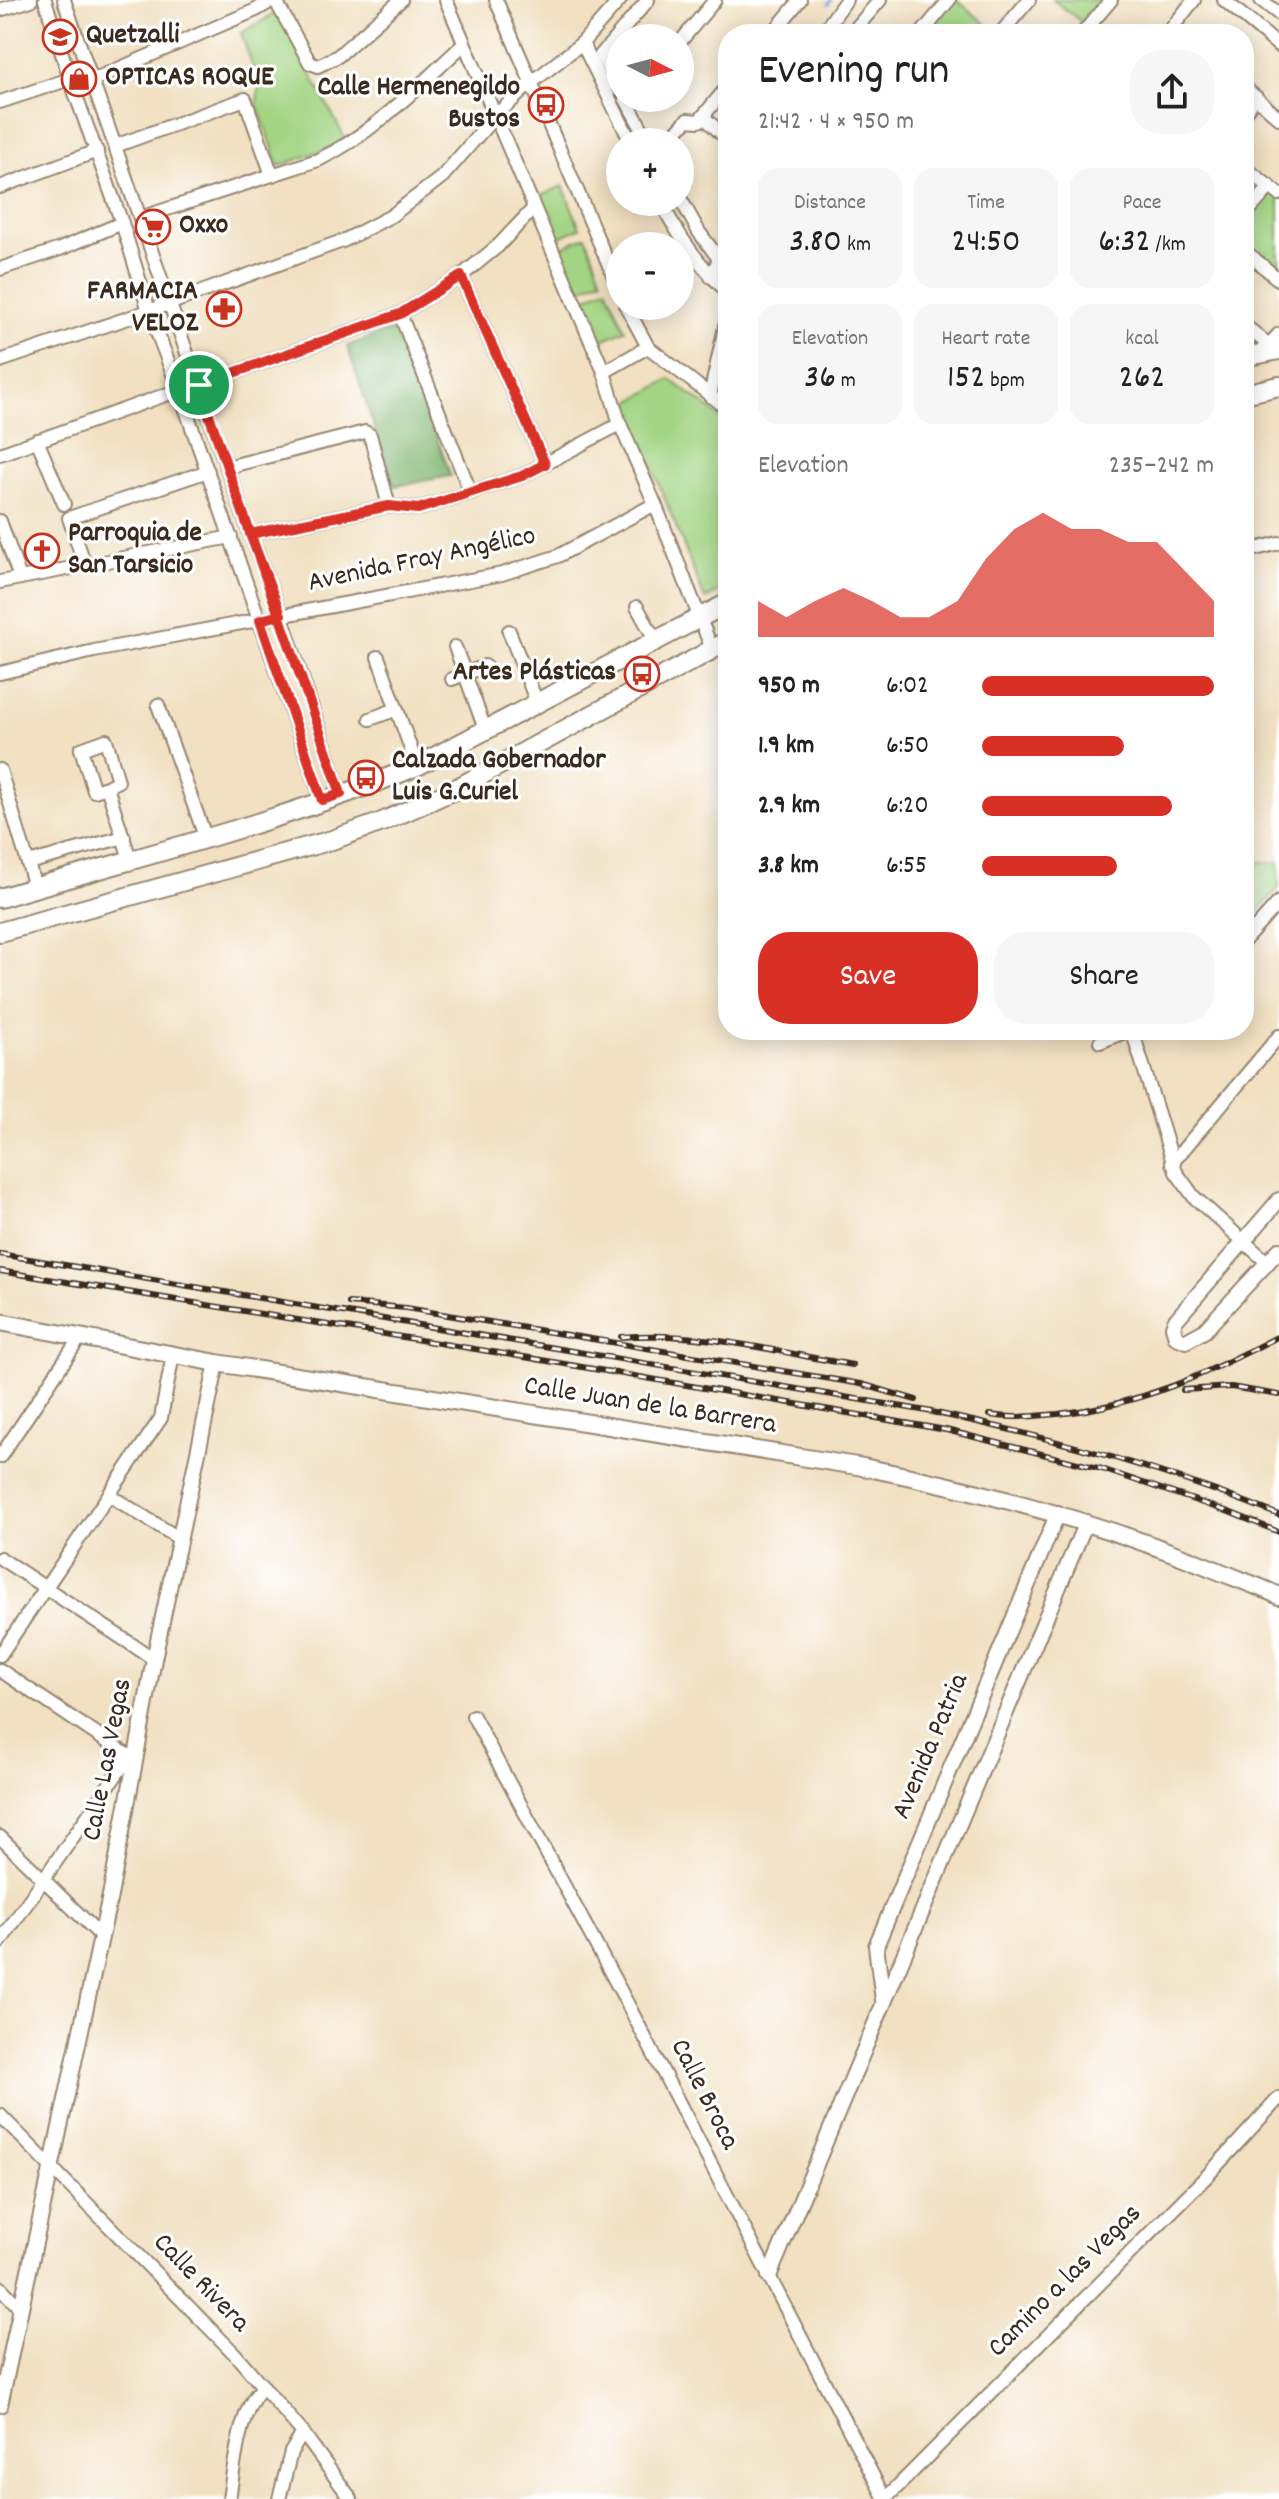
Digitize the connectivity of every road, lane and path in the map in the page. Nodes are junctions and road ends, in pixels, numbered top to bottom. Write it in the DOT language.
graph roads {
  1 [pos="31,0"];
  2 [pos="45,0"];
  3 [pos="64,0"];
  4 [pos="274,0"];
  5 [pos="401,0"];
  6 [pos="446,0"];
  7 [pos="496,0"];
  8 [pos="620,0"];
  9 [pos="648,0"];
  10 [pos="715,0"];
  11 [pos="800,0"];
  12 [pos="846,0"];
  13 [pos="880,0"];
  14 [pos="949,0"];
  15 [pos="1029,0"];
  16 [pos="1111,0"];
  17 [pos="1194,0"];
  18 [pos="1224,0"];
  19 [pos="1261,0"];
  20 [pos="0,10"];
  21 [pos="1279,14"];
  22 [pos="627,24"];
  23 [pos="780,24"];
  24 [pos="829,24"];
  25 [pos="860,24"];
  26 [pos="931,24"];
  27 [pos="1009,24"];
  28 [pos="1091,24"];
  29 [pos="1179,24"];
  30 [pos="1253,24"];
  31 [pos="694,25"];
  32 [pos="1254,25"];
  33 [pos="582,43"];
  34 [pos="464,44"];
  35 [pos="1279,46"];
  36 [pos="70,79"];
  37 [pos="90,81"];
  38 [pos="531,83"];
  39 [pos="1256,97"];
  40 [pos="718,98"];
  41 [pos="1254,100"];
  42 [pos="0,102"];
  43 [pos="495,116"];
  44 [pos="703,116"];
  45 [pos="1279,118"];
  46 [pos="624,128"];
  47 [pos="680,128"];
  48 [pos="718,130"];
  49 [pos="115,146"];
  50 [pos="97,151"];
  51 [pos="272,175"];
  52 [pos="1254,175"];
  53 [pos="0,187"];
  54 [pos="1274,190"];
  55 [pos="1254,207"];
  56 [pos="533,209"];
  57 [pos="668,216"];
  58 [pos="690,216"];
  59 [pos="140,218"];
  60 [pos="122,223"];
  61 [pos="606,258"];
  62 [pos="718,258"];
  63 [pos="1254,259"];
  64 [pos="718,261"];
  65 [pos="0,269"];
  66 [pos="461,276"];
  67 [pos="711,277"];
  68 [pos="1279,280"];
  69 [pos="718,283"];
  70 [pos="170,303"];
  71 [pos="149,311"];
  72 [pos="400,314"];
  73 [pos="634,320"];
  74 [pos="1254,333"];
  75 [pos="1279,334"];
  76 [pos="648,347"];
  77 [pos="1274,348"];
  78 [pos="1254,354"];
  79 [pos="718,359"];
  80 [pos="0,361"];
  81 [pos="604,372"];
  82 [pos="199,385"];
  83 [pos="1279,386"];
  84 [pos="179,390"];
  85 [pos="1254,392"];
  86 [pos="710,396"];
  87 [pos="718,402"];
  88 [pos="620,424"];
  89 [pos="37,440"];
  90 [pos="0,454"];
  91 [pos="545,464"];
  92 [pos="227,467"];
  93 [pos="208,471"];
  94 [pos="470,491"];
  95 [pos="64,504"];
  96 [pos="655,504"];
  97 [pos="389,506"];
  98 [pos="0,521"];
  99 [pos="250,534"];
  100 [pos="231,537"];
  101 [pos="1279,543"];
  102 [pos="1254,549"];
  103 [pos="85,565"];
  104 [pos="20,578"];
  105 [pos="0,582"];
  106 [pos="637,607"];
  107 [pos="718,608"];
  108 [pos="281,615"];
  109 [pos="701,617"];
  110 [pos="260,620"];
  111 [pos="509,631"];
  112 [pos="656,641"];
  113 [pos="718,642"];
  114 [pos="718,646"];
  115 [pos="455,647"];
  116 [pos="378,657"];
  117 [pos="485,666"];
  118 [pos="0,673"];
  119 [pos="465,674"];
  120 [pos="452,679"];
  121 [pos="537,703"];
  122 [pos="158,705"];
  123 [pos="397,709"];
  124 [pos="370,719"];
  125 [pos="485,729"];
  126 [pos="417,766"];
  127 [pos="0,770"];
  128 [pos="107,787"];
  129 [pos="341,794"];
  130 [pos="322,800"];
  131 [pos="124,837"];
  132 [pos="206,839"];
  133 [pos="131,862"];
  134 [pos="28,863"];
  135 [pos="35,887"];
  136 [pos="0,898"];
  137 [pos="1279,902"];
  138 [pos="1254,930"];
  139 [pos="0,932"];
  140 [pos="1279,1036"];
  141 [pos="1105,1040"];
  142 [pos="1134,1040"];
  143 [pos="1100,1042"];
  144 [pos="1172,1163"];
  145 [pos="1279,1200"];
  146 [pos="1244,1241"];
  147 [pos="1279,1250"];
  148 [pos="1268,1263"];
  149 [pos="0,1322"];
  150 [pos="81,1336"];
  151 [pos="173,1355"];
  152 [pos="217,1363"];
  153 [pos="0,1457"];
  154 [pos="109,1495"];
  155 [pos="1058,1513"];
  156 [pos="1086,1522"];
  157 [pos="180,1539"];
  158 [pos="0,1558"];
  159 [pos="46,1588"];
  160 [pos="1279,1596"];
  161 [pos="0,1655"];
  162 [pos="154,1659"];
  163 [pos="0,1670"];
  164 [pos="473,1716"];
  165 [pos="132,1757"];
  166 [pos="0,1837"];
  167 [pos="44,1880"];
  168 [pos="101,1936"];
  169 [pos="0,1942"];
  170 [pos="883,2005"];
  171 [pos="1279,2098"];
  172 [pos="0,2115"];
  173 [pos="11,2126"];
  174 [pos="0,2138"];
  175 [pos="51,2166"];
  176 [pos="769,2276"];
  177 [pos="0,2287"];
  178 [pos="21,2309"];
  179 [pos="264,2387"];
  180 [pos="0,2405"];
  181 [pos="303,2433"];
  182 [pos="344,2496"];
  183 [pos="229,2499"];
  184 [pos="279,2499"];
  185 [pos="885,2499"];
  1 -- 20 [label="street"];
  2 -- 36 [label="street"];
  3 -- 37 [label="street"];
  4 -- 5 [label="street"];
  4 -- 37 [label="street"];
  6 -- 34 [label="street"];
  7 -- 38 [label="street"];
  8 -- 33 [label="street"];
  9 -- 22 [label="street"];
  10 -- 31 [label="street"];
  11 -- 23 [label="street"];
  12 -- 24 [label="street"];
  13 -- 25 [label="street"];
  14 -- 26 [label="street"];
  15 -- 27 [label="street"];
  16 -- 28 [label="street"];
  17 -- 29 [label="street"];
  18 -- 30 [label="street"];
  19 -- 21 [label="street"];
  32 -- 35 [label="street"];
  33 -- 38 [label="street"];
  33 -- 46 [label="street"];
  34 -- 43 [label="street"];
  34 -- 51 [label="street"];
  36 -- 42 [label="street"];
  36 -- 50 [label="street"];
  37 -- 49 [label="street"];
  38 -- 43 [label="street"];
  38 -- 61 [label="street"];
  39 -- 41 [label="street"];
  39 -- 45 [label="street"];
  40 -- 44 [label="street"];
  43 -- 56 [label="street"];
  43 -- 70 [label="street"];
  44 -- 47 [label="street"];
  44 -- 48 [label="street"];
  49 -- 51 [label="street"];
  49 -- 59 [label="street"];
  50 -- 53 [label="street"];
  50 -- 60 [label="street"];
  51 -- 59 [label="street"];
  52 -- 54 [label="street"];
  54 -- 55 [label="street"];
  56 -- 66 [label="street"];
  56 -- 81 [label="street"];
  57 -- 67 [label="street"];
  58 -- 62 [label="street"];
  59 -- 70 [label="street"];
  60 -- 65 [label="street"];
  60 -- 71 [label="street"];
  63 -- 68 [label="street"];
  64 -- 67 [label="street"];
  66 -- 72 [label="street"];
  66 -- 91 [label="street"];
  67 -- 69 [label="street"];
  70 -- 71 [label="street"];
  70 -- 82 [label="street"];
  71 -- 80 [label="street"];
  71 -- 84 [label="street"];
  72 -- 82 [label="street"];
  72 -- 94 [label="street"];
  73 -- 76 [label="street"];
  74 -- 77 [label="street"];
  75 -- 77 [label="street"];
  76 -- 81 [label="street"];
  76 -- 86 [label="street"];
  77 -- 78 [label="main road"];
  79 -- 86 [label="street"];
  81 -- 88 [label="street"];
  82 -- 92 [label="street"];
  83 -- 85 [label="main road"];
  84 -- 89 [label="street"];
  84 -- 93 [label="street"];
  86 -- 87 [label="street"];
  88 -- 91 [label="street"];
  88 -- 96 [label="street"];
  89 -- 90 [label="street"];
  89 -- 95 [label="street"];
  91 -- 94 [label="street"];
  92 -- 97 [label="street"];
  92 -- 99 [label="street"];
  93 -- 100 [label="street"];
  93 -- 103 [label="street"];
  94 -- 97 [label="street"];
  96 -- 108 [label="street, Avenida Fray Angélico"];
  96 -- 109 [label="street"];
  97 -- 99 [label="street"];
  98 -- 104 [label="street"];
  99 -- 108 [label="street"];
  100 -- 103 [label="street"];
  100 -- 110 [label="street"];
  101 -- 102 [label="street"];
  103 -- 104 [label="street"];
  104 -- 105 [label="street"];
  106 -- 112 [label="street"];
  107 -- 109 [label="main road"];
  108 -- 110 [label="street, Avenida Fray Angélico"];
  108 -- 129 [label="street"];
  109 -- 112 [label="main road"];
  109 -- 113 [label="street"];
  110 -- 118 [label="street, Avenida Fray Angélico"];
  110 -- 130 [label="street"];
  111 -- 121 [label="street"];
  112 -- 121 [label="main road"];
  114 -- 139 [label="main road"];
  115 -- 119 [label="street"];
  116 -- 123 [label="street"];
  117 -- 119 [label="street"];
  119 -- 120 [label="street"];
  119 -- 125 [label="street"];
  121 -- 125 [label="main road"];
  122 -- 132 [label="street"];
  123 -- 124 [label="street"];
  123 -- 126 [label="street"];
  125 -- 126 [label="main road"];
  126 -- 129 [label="main road"];
  127 -- 134 [label="street"];
  128 -- 128 [label="street"];
  128 -- 131 [label="street"];
  129 -- 130 [label="main road"];
  130 -- 132 [label="main road"];
  131 -- 133 [label="street"];
  131 -- 134 [label="street"];
  132 -- 133 [label="main road"];
  133 -- 135 [label="main road"];
  134 -- 135 [label="street"];
  135 -- 136 [label="main road"];
  137 -- 138 [label="street"];
  140 -- 144 [label="street"];
  141 -- 143 [label="street"];
  142 -- 144 [label="street"];
  144 -- 146 [label="street"];
  145 -- 146 [label="street"];
  146 -- 148 [label="street"];
  146 -- 148 [label="street"];
  147 -- 148 [label="street"];
  149 -- 150 [label="main road, Calle Juan de la Barrera"];
  150 -- 151 [label="main road, Calle Juan de la Barrera"];
  150 -- 153 [label="street"];
  151 -- 152 [label="main road, Calle Juan de la Barrera"];
  151 -- 154 [label="street"];
  152 -- 155 [label="main road, Calle Juan de la Barrera"];
  152 -- 157 [label="street, Calle Las Vegas"];
  154 -- 157 [label="street"];
  154 -- 159 [label="street"];
  155 -- 156 [label="main road, Calle Juan de la Barrera"];
  155 -- 170 [label="street, Avenida Patria"];
  156 -- 160 [label="main road, Calle Juan de la Barrera"];
  156 -- 170 [label="street, Avenida Patria"];
  157 -- 162 [label="street, Calle Las Vegas"];
  158 -- 159 [label="street"];
  159 -- 161 [label="street"];
  159 -- 162 [label="street"];
  162 -- 165 [label="street, Calle Las Vegas"];
  163 -- 165 [label="street"];
  164 -- 176 [label="street, Calle Broca"];
  165 -- 167 [label="street"];
  165 -- 168 [label="street, Calle Las Vegas"];
  166 -- 167 [label="street"];
  167 -- 168 [label="street"];
  167 -- 169 [label="street"];
  168 -- 175 [label="street, Calle Las Vegas"];
  170 -- 176 [label="street, Avenida Patria"];
  171 -- 185 [label="street, Camino a las Vegas"];
  172 -- 173 [label="street, Calle Rivera"];
  173 -- 174 [label="street"];
  173 -- 175 [label="street, Calle Rivera"];
  175 -- 178 [label="street, Calle Las Vegas"];
  175 -- 179 [label="street, Calle Rivera"];
  176 -- 185 [label="street, Calle Broca"];
  177 -- 178 [label="street"];
  178 -- 180 [label="street, Calle Las Vegas"];
  179 -- 181 [label="street, Calle Rivera"];
  179 -- 183 [label="street"];
  181 -- 182 [label="street, Calle Rivera"];
  181 -- 184 [label="street"];
}
